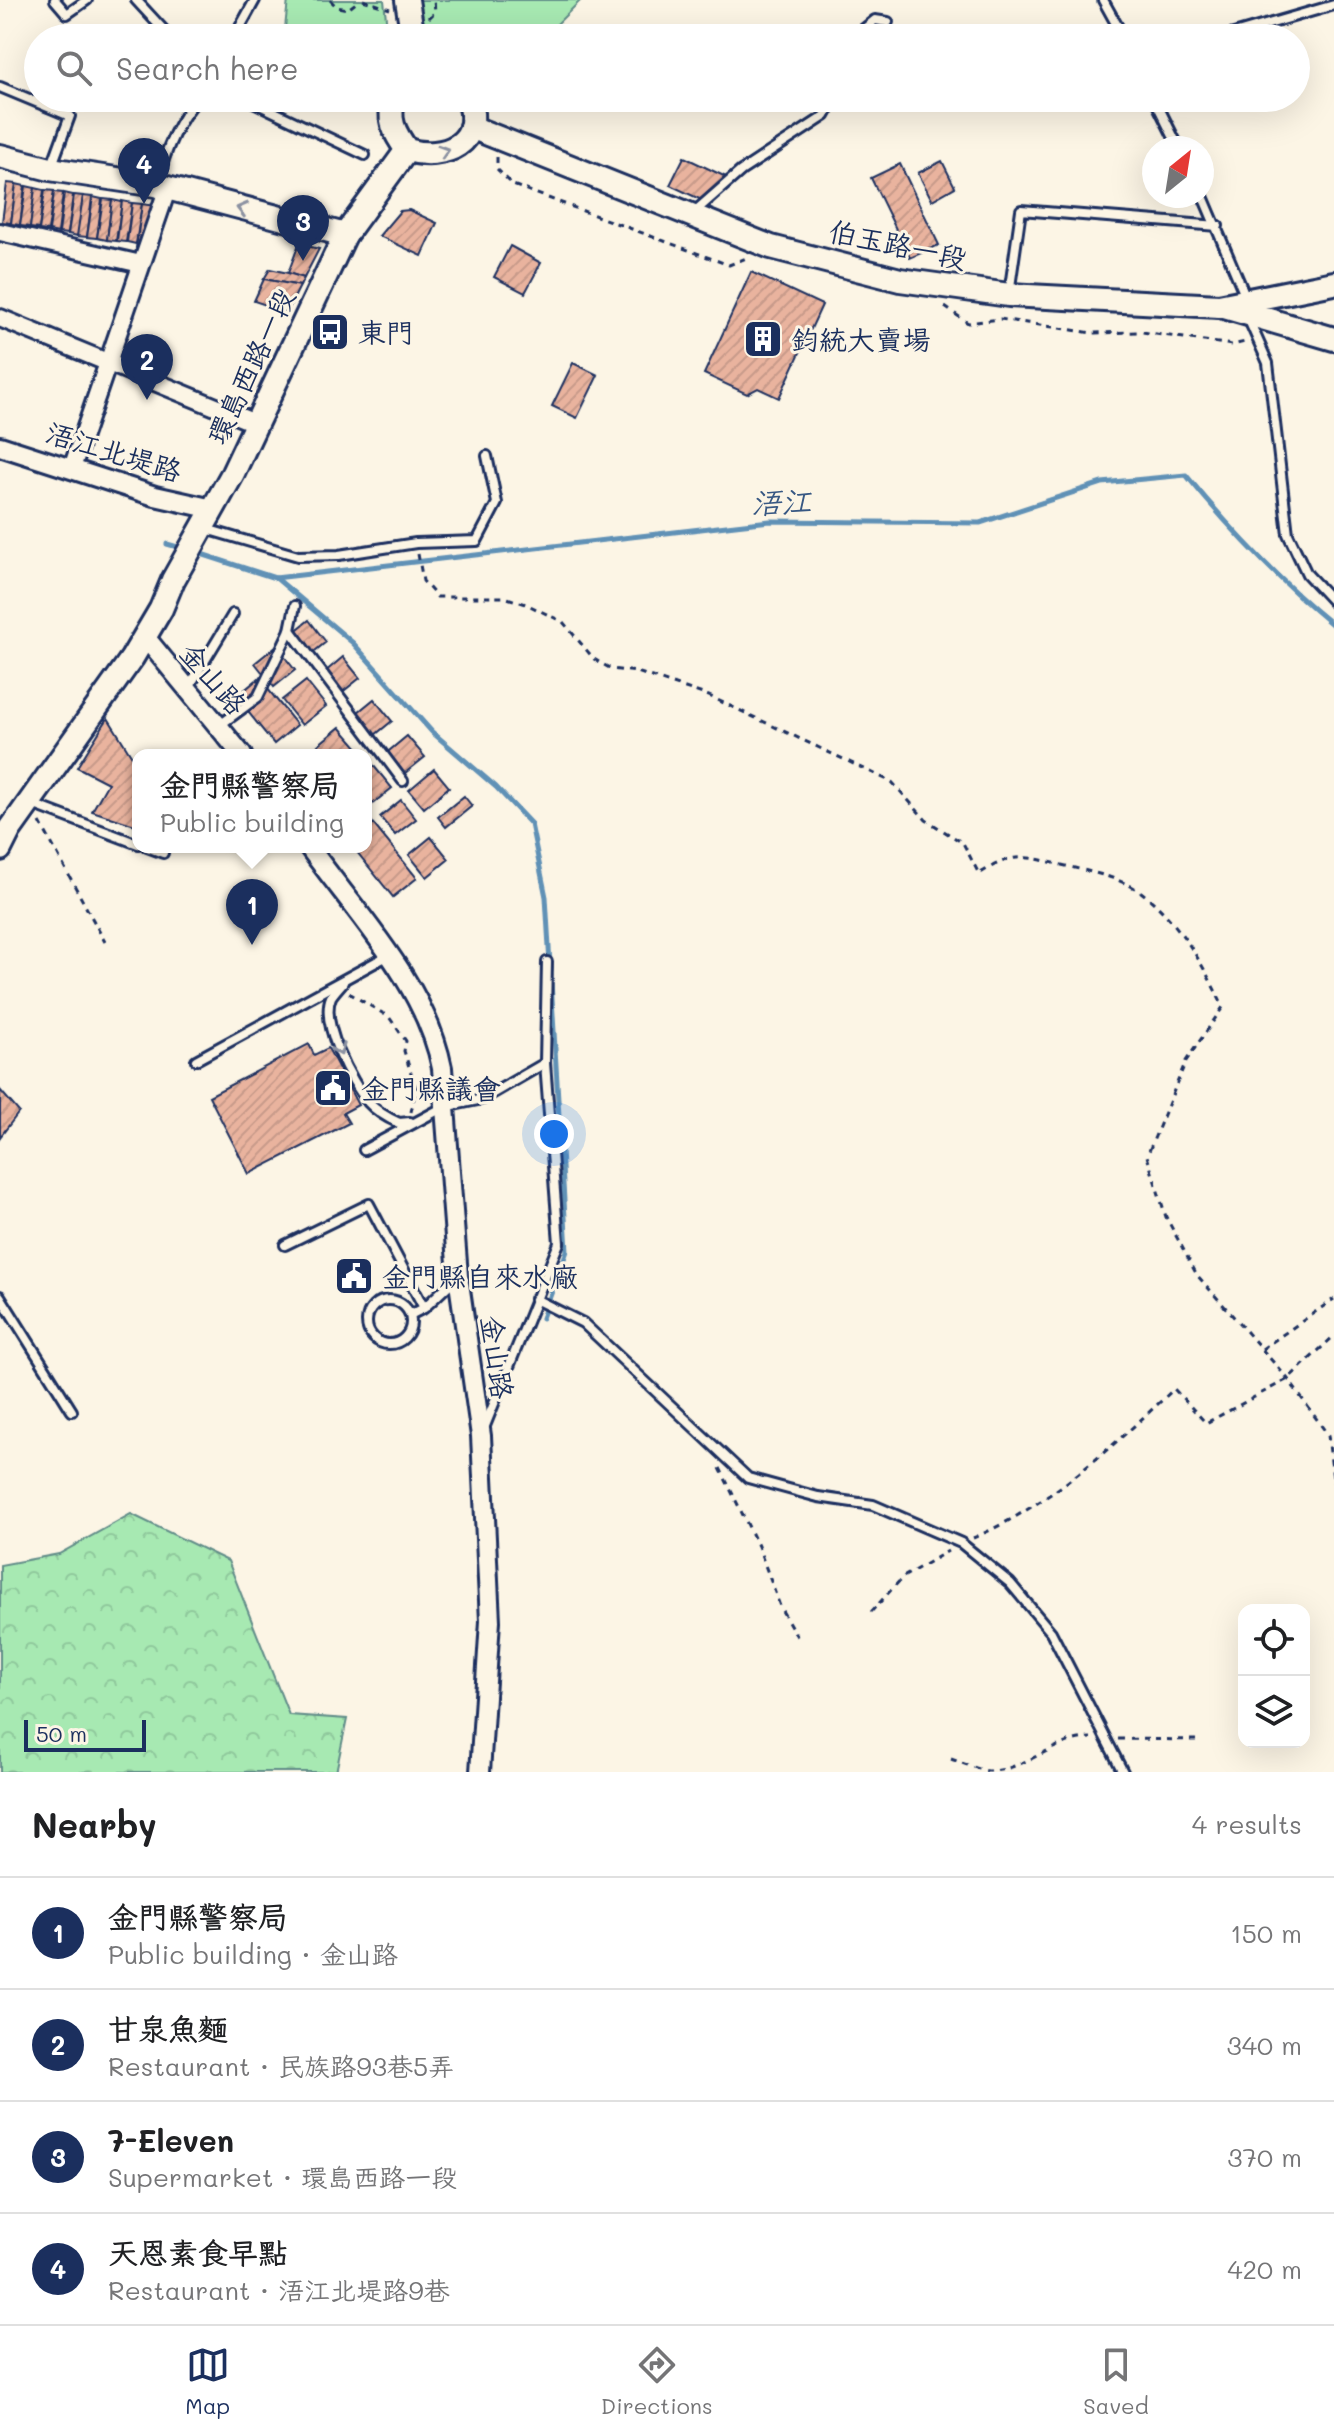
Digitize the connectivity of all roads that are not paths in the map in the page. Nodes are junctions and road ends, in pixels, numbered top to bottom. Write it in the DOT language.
graph roads {
  1 [pos="55,0"];
  2 [pos="87,0"];
  3 [pos="136,0"];
  4 [pos="255,0"];
  5 [pos="407,0"];
  6 [pos="1103,0"];
  7 [pos="1334,5"];
  8 [pos="888,22"];
  9 [pos="158,24"];
  10 [pos="242,24"];
  11 [pos="416,24"];
  12 [pos="871,24"];
  13 [pos="1116,24"];
  14 [pos="1268,24"];
  15 [pos="0,87"];
  16 [pos="24,97"];
  17 [pos="60,112"];
  18 [pos="186,112"];
  19 [pos="274,112"];
  20 [pos="392,112"];
  21 [pos="469,112"];
  22 [pos="827,112"];
  23 [pos="1161,112"];
  24 [pos="471,127"];
  25 [pos="1173,136"];
  26 [pos="407,150"];
  27 [pos="365,155"];
  28 [pos="0,156"];
  29 [pos="50,169"];
  30 [pos="162,187"];
  31 [pos="1209,208"];
  32 [pos="692,214"];
  33 [pos="1218,226"];
  34 [pos="0,232"];
  35 [pos="345,235"];
  36 [pos="141,264"];
  37 [pos="1334,283"];
  38 [pos="1009,295"];
  39 [pos="1247,307"];
  40 [pos="0,318"];
  41 [pos="1334,339"];
  42 [pos="108,363"];
  43 [pos="257,424"];
  44 [pos="0,446"];
  45 [pos="487,456"];
  46 [pos="72,468"];
  47 [pos="207,519"];
  48 [pos="1334,603"];
  49 [pos="295,606"];
  50 [pos="233,614"];
  51 [pos="290,630"];
  52 [pos="145,637"];
  53 [pos="188,688"];
  54 [pos="220,725"];
  55 [pos="238,749"];
  56 [pos="403,781"];
  57 [pos="31,804"];
  58 [pos="3,835"];
  59 [pos="132,842"];
  60 [pos="313,853"];
  61 [pos="387,956"];
  62 [pos="547,962"];
  63 [pos="343,982"];
  64 [pos="196,1060"];
  65 [pos="545,1063"];
  66 [pos="444,1107"];
  67 [pos="416,1121"];
  68 [pos="364,1150"];
  69 [pos="285,1245"];
  70 [pos="458,1276"];
  71 [pos="0,1296"];
  72 [pos="535,1299"];
  73 [pos="424,1308"];
  74 [pos="410,1315"];
  75 [pos="72,1411"];
  76 [pos="481,1436"];
  77 [pos="480,1772"];
  78 [pos="1123,1772"];
  1 -- 2 [label="lane"];
  3 -- 9 [label="lane"];
  4 -- 10 [label="lane"];
  5 -- 11 [label="main road"];
  6 -- 13 [label="lane"];
  7 -- 14 [label="lane"];
  8 -- 12 [label="lane"];
  15 -- 16 [label="lane"];
  17 -- 29 [label="lane"];
  18 -- 30 [label="lane"];
  19 -- 27 [label="lane"];
  20 -- 26 [label="main road"];
  21 -- 24 [label="main road"];
  22 -- 32 [label="lane"];
  23 -- 25 [label="lane"];
  26 -- 24 [label="main road, one-way"];
  24 -- 32 [label="main road, 伯玉路一段"];
  26 -- 35 [label="main road, 環島西路一段"];
  28 -- 29 [label="main road"];
  29 -- 30 [label="main road"];
  35 -- 30 [label="main road, one-way"];
  30 -- 36 [label="street"];
  31 -- 33 [label="lane"];
  32 -- 38 [label="main road, 伯玉路一段"];
  33 -- 38 [label="lane"];
  33 -- 39 [label="lane"];
  34 -- 36 [label="street"];
  35 -- 43 [label="main road, 環島西路一段"];
  36 -- 42 [label="street"];
  37 -- 39 [label="main road"];
  38 -- 39 [label="main road, 伯玉路一段"];
  39 -- 41 [label="main road, 伯玉路一段"];
  39 -- 48 [label="lane"];
  40 -- 42 [label="street"];
  42 -- 43 [label="street"];
  42 -- 46 [label="street"];
  43 -- 47 [label="main road, 環島西路一段"];
  44 -- 46 [label="street, 浯江北堤路"];
  45 -- 47 [label="lane"];
  46 -- 47 [label="street, 浯江北堤路"];
  47 -- 52 [label="main road, 環島西路一段"];
  49 -- 51 [label="lane"];
  50 -- 53 [label="lane"];
  51 -- 54 [label="lane"];
  51 -- 56 [label="lane"];
  52 -- 53 [label="street, 金山路"];
  52 -- 57 [label="main road"];
  53 -- 54 [label="street, 金山路"];
  54 -- 55 [label="street, 金山路"];
  57 -- 58 [label="main road"];
  57 -- 59 [label="lane"];
  60 -- 61 [label="street, 金山路"];
  61 -- 63 [label="lane"];
  61 -- 66 [label="street, 金山路"];
  62 -- 65 [label="lane"];
  63 -- 64 [label="lane"];
  63 -- 67 [label="lane, one-way"];
  65 -- 66 [label="lane"];
  65 -- 72 [label="lane"];
  66 -- 67 [label="lane"];
  66 -- 70 [label="street, 金山路"];
  67 -- 68 [label="lane"];
  69 -- 73 [label="lane"];
  70 -- 73 [label="lane"];
  70 -- 76 [label="street, 金山路"];
  71 -- 75 [label="lane"];
  72 -- 76 [label="lane"];
  72 -- 78 [label="lane"];
  73 -- 74 [label="lane"];
  74 -- 74 [label="lane"];
  76 -- 77 [label="street, 金山路"];
}
